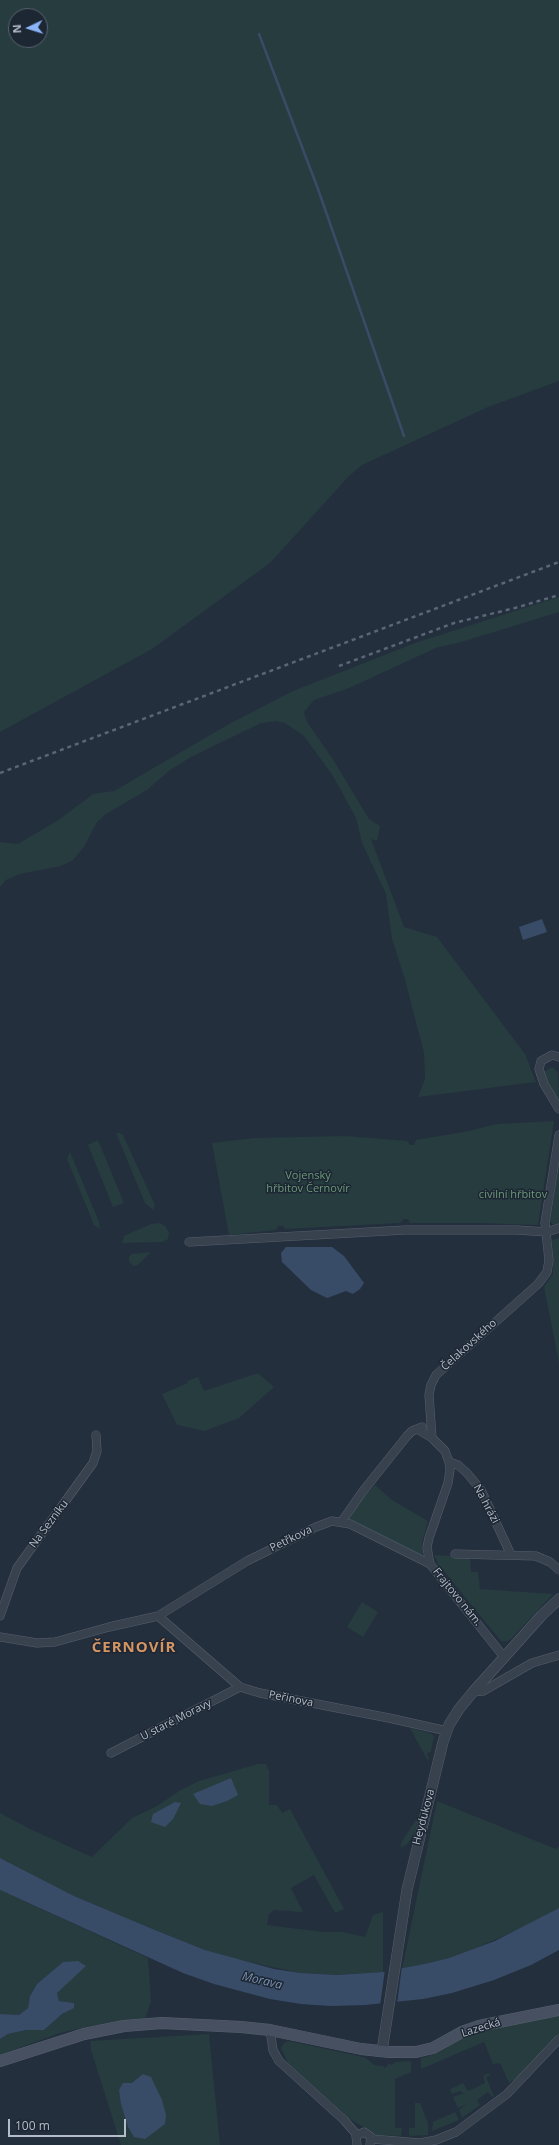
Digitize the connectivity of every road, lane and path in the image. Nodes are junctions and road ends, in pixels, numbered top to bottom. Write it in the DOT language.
graph roads {
  1 [pos="559,1056"];
  2 [pos="559,1108"];
  3 [pos="559,1135"];
  4 [pos="559,1228"];
  5 [pos="547,1232"];
  6 [pos="189,1242"];
  7 [pos="432,1425"];
  8 [pos="417,1429"];
  9 [pos="96,1435"];
  10 [pos="432,1438"];
  11 [pos="449,1462"];
  12 [pos="342,1522"];
  13 [pos="455,1554"];
  14 [pos="511,1556"];
  15 [pos="430,1564"];
  16 [pos="559,1570"];
  17 [pos="559,1599"];
  18 [pos="0,1616"];
  19 [pos="158,1616"];
  20 [pos="0,1637"];
  21 [pos="559,1655"];
  22 [pos="504,1657"];
  23 [pos="240,1687"];
  24 [pos="473,1692"];
  25 [pos="447,1731"];
  26 [pos="111,1753"];
  27 [pos="559,2010"];
  28 [pos="270,2030"];
  29 [pos="559,2039"];
  30 [pos="382,2051"];
  31 [pos="0,2061"];
  32 [pos="357,2135"];
  33 [pos="371,2142"];
  34 [pos="357,2145"];
  1 -- 2 [label="street"];
  3 -- 5 [label="street, Čelakovského"];
  4 -- 5 [label="street"];
  5 -- 6 [label="street"];
  5 -- 7 [label="street, Čelakovského"];
  7 -- 8 [label="street"];
  7 -- 10 [label="street, Čelakovského"];
  8 -- 10 [label="street"];
  8 -- 12 [label="street"];
  9 -- 18 [label="street, Na Sezníku"];
  10 -- 11 [label="street"];
  11 -- 14 [label="street, Na hrázi"];
  11 -- 15 [label="street, Frajtovo nám."];
  12 -- 15 [label="street"];
  12 -- 19 [label="street, Petřkova"];
  13 -- 14 [label="street"];
  14 -- 16 [label="street"];
  15 -- 22 [label="street, Frajtovo nám."];
  17 -- 22 [label="street, Heydukova"];
  19 -- 20 [label="street, Petřkova"];
  19 -- 23 [label="street, Peřinova"];
  21 -- 24 [label="street"];
  22 -- 24 [label="street, Heydukova"];
  23 -- 25 [label="street, Peřinova"];
  23 -- 26 [label="street, U staré Moravy"];
  24 -- 25 [label="street, Heydukova"];
  25 -- 30 [label="street, Heydukova"];
  27 -- 30 [label="main road, Lazecká"];
  28 -- 30 [label="main road, Lazecká"];
  28 -- 31 [label="main road, Lazecká"];
  28 -- 32 [label="street"];
  29 -- 33 [label="street"];
  32 -- 33 [label="street"];
  32 -- 34 [label="street"];
}
